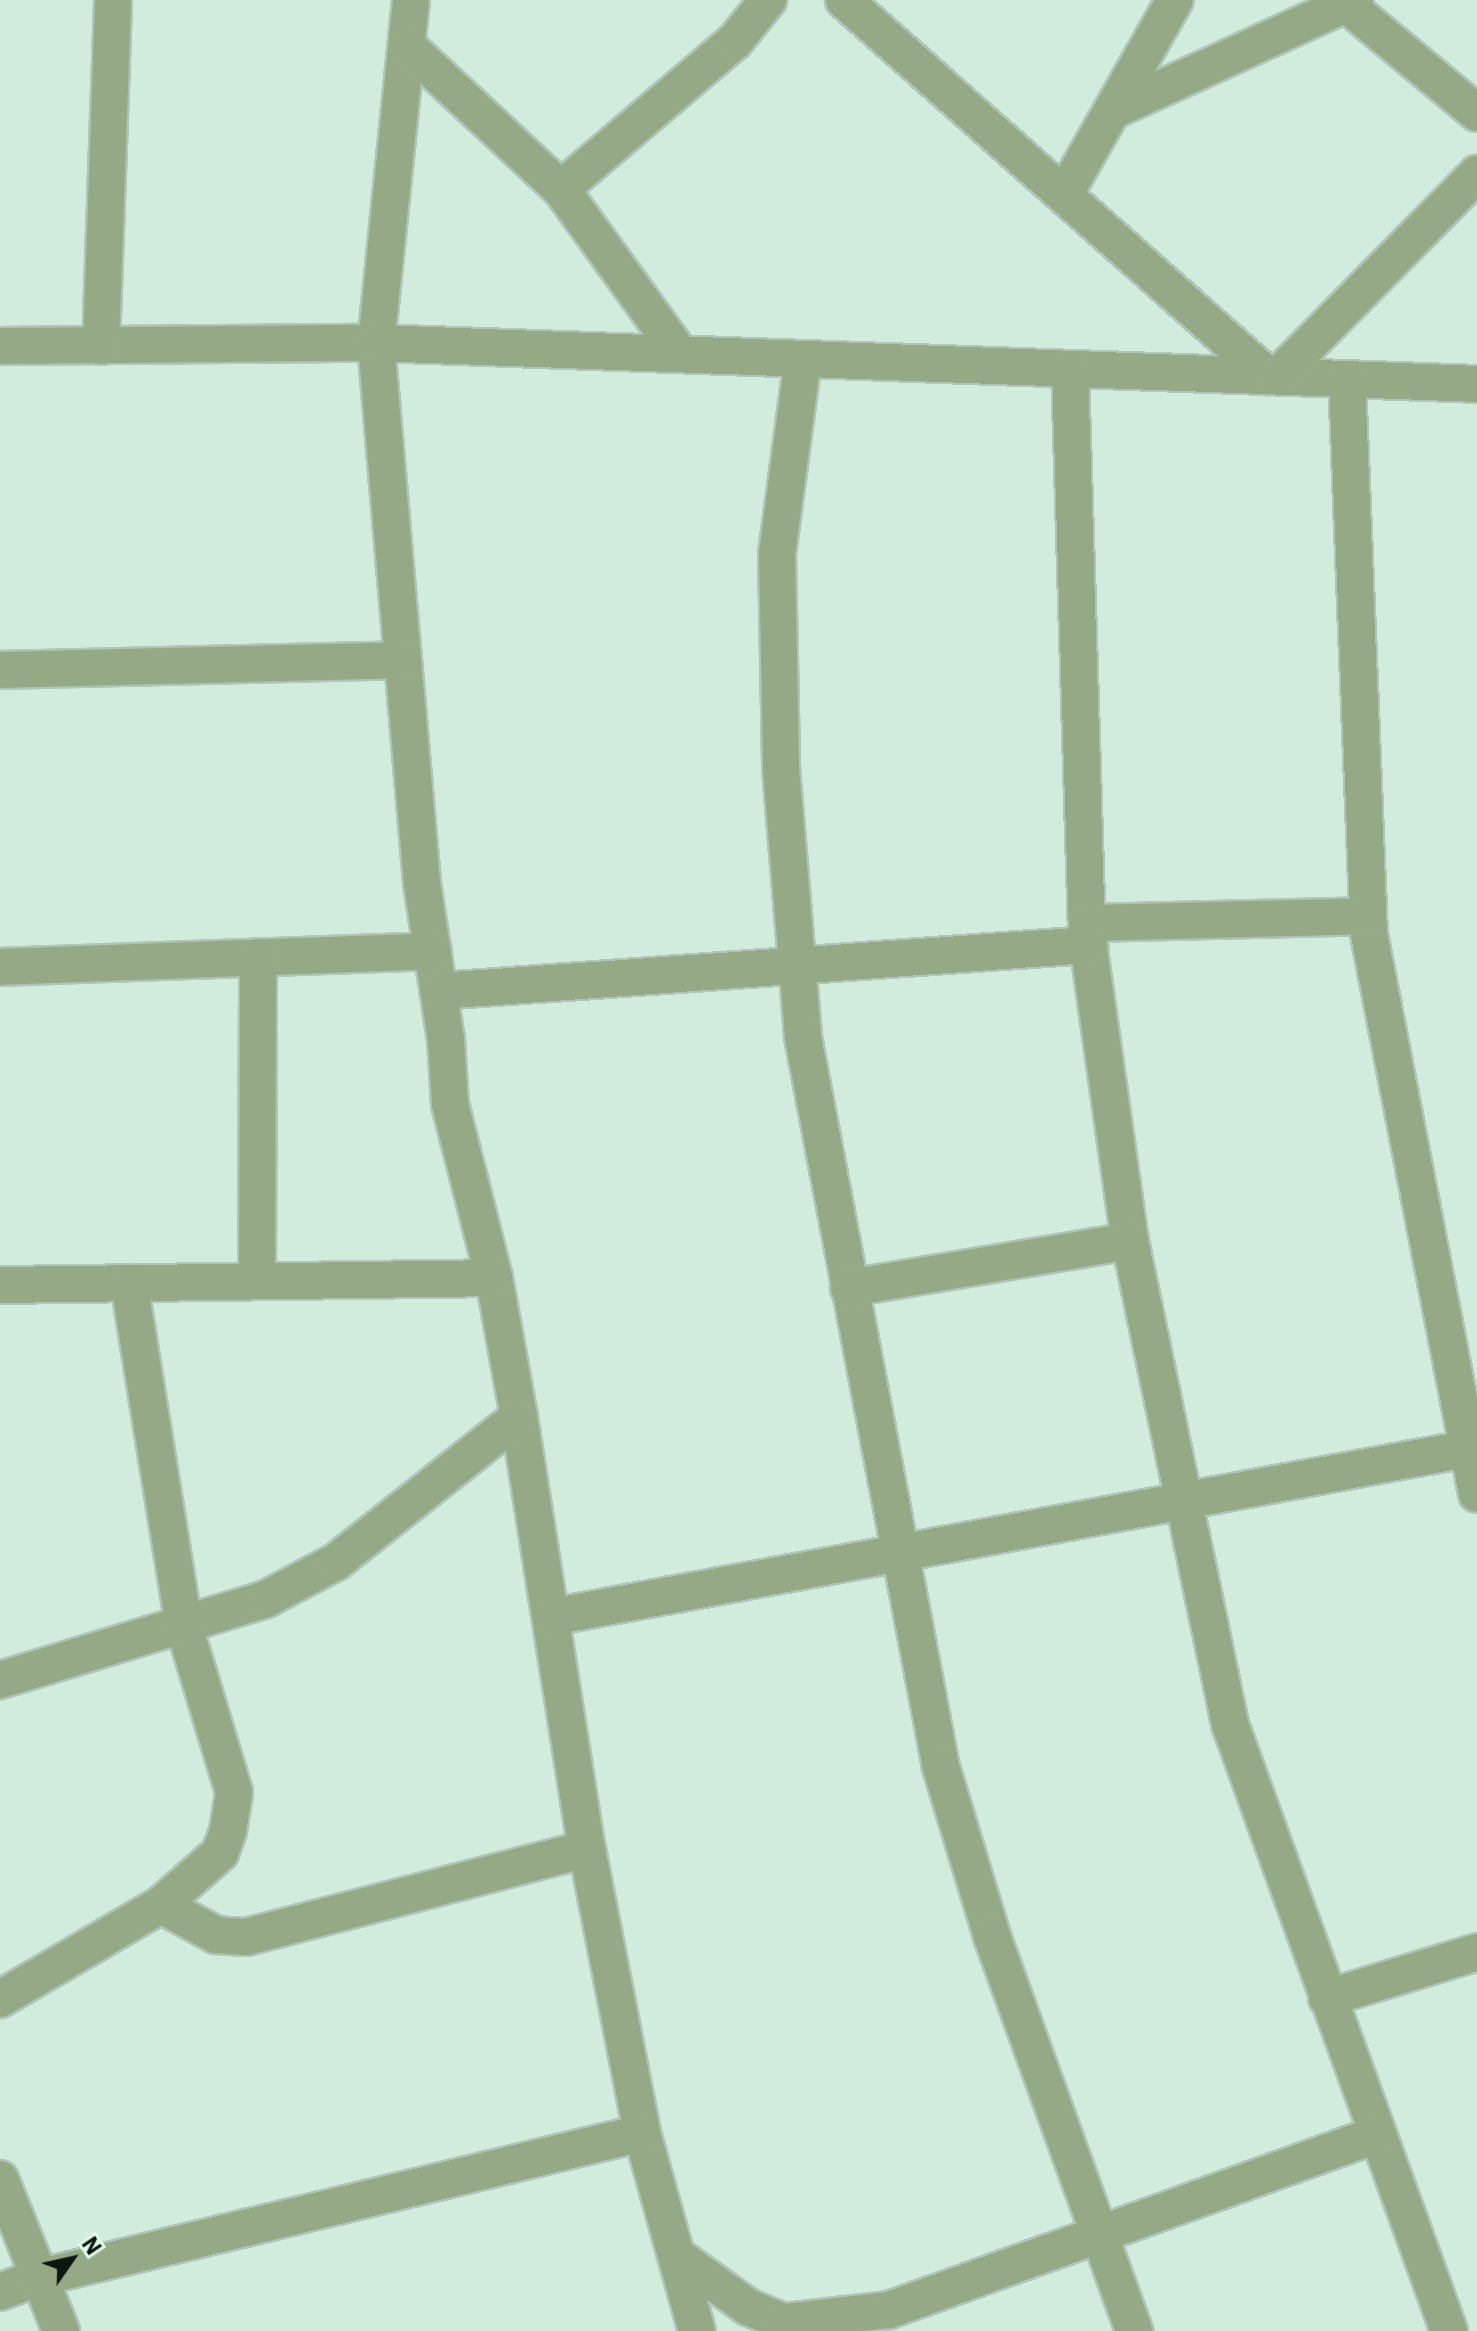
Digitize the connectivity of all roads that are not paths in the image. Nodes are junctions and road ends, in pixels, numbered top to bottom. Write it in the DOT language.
graph roads {
  1 [pos="113,0"];
  2 [pos="411,0"];
  3 [pos="768,0"];
  4 [pos="844,0"];
  5 [pos="1175,0"];
  6 [pos="1348,2"];
  7 [pos="407,46"];
  8 [pos="1112,111"];
  9 [pos="1477,113"];
  10 [pos="1477,174"];
  11 [pos="561,189"];
  12 [pos="1064,195"];
  13 [pos="376,343"];
  14 [pos="0,346"];
  15 [pos="101,346"];
  16 [pos="680,354"];
  17 [pos="803,359"];
  18 [pos="1070,369"];
  19 [pos="1273,376"];
  20 [pos="1347,379"];
  21 [pos="1477,384"];
  22 [pos="403,660"];
  23 [pos="0,670"];
  24 [pos="1368,916"];
  25 [pos="1088,934"];
  26 [pos="433,951"];
  27 [pos="258,957"];
  28 [pos="797,966"];
  29 [pos="0,967"];
  30 [pos="439,991"];
  31 [pos="1130,1241"];
  32 [pos="494,1278"];
  33 [pos="257,1281"];
  34 [pos="129,1283"];
  35 [pos="0,1285"];
  36 [pos="849,1288"];
  37 [pos="519,1417"];
  38 [pos="1471,1448"];
  39 [pos="1477,1494"];
  40 [pos="1184,1500"];
  41 [pos="900,1553"];
  42 [pos="551,1617"];
  43 [pos="184,1626"];
  44 [pos="0,1680"];
  45 [pos="587,1849"];
  46 [pos="161,1905"];
  47 [pos="1477,1952"];
  48 [pos="1327,1998"];
  49 [pos="0,1999"];
  50 [pos="642,2133"];
  51 [pos="1376,2135"];
  52 [pos="0,2179"];
  53 [pos="1096,2235"];
  54 [pos="680,2258"];
  55 [pos="37,2278"];
  56 [pos="0,2292"];
  57 [pos="61,2331"];
  58 [pos="697,2331"];
  59 [pos="1134,2331"];
  60 [pos="1449,2331"];
  1 -- 15 [label="street"];
  2 -- 7 [label="street"];
  3 -- 11 [label="street"];
  4 -- 12 [label="street"];
  5 -- 8 [label="street"];
  6 -- 8 [label="street"];
  6 -- 9 [label="street"];
  7 -- 11 [label="street"];
  7 -- 13 [label="street"];
  8 -- 12 [label="street"];
  10 -- 19 [label="street"];
  11 -- 16 [label="street"];
  12 -- 19 [label="street"];
  13 -- 15 [label="street"];
  13 -- 16 [label="street"];
  13 -- 22 [label="street"];
  14 -- 15 [label="street"];
  16 -- 17 [label="street"];
  17 -- 18 [label="street"];
  17 -- 28 [label="street"];
  18 -- 19 [label="street"];
  18 -- 25 [label="street"];
  19 -- 20 [label="street"];
  20 -- 21 [label="street"];
  20 -- 24 [label="street"];
  22 -- 23 [label="street"];
  22 -- 26 [label="street"];
  24 -- 25 [label="street"];
  24 -- 38 [label="street"];
  25 -- 28 [label="street"];
  25 -- 31 [label="street"];
  26 -- 27 [label="street"];
  26 -- 30 [label="street"];
  27 -- 29 [label="street"];
  27 -- 33 [label="street"];
  28 -- 30 [label="street"];
  28 -- 36 [label="street"];
  30 -- 32 [label="street"];
  31 -- 36 [label="street"];
  31 -- 40 [label="street"];
  32 -- 33 [label="street"];
  32 -- 37 [label="street"];
  33 -- 34 [label="street"];
  34 -- 35 [label="street"];
  34 -- 43 [label="street"];
  36 -- 41 [label="street"];
  37 -- 42 [label="street"];
  37 -- 43 [label="street"];
  38 -- 39 [label="street"];
  38 -- 40 [label="street"];
  40 -- 41 [label="street"];
  40 -- 48 [label="street"];
  41 -- 42 [label="street"];
  41 -- 53 [label="street"];
  42 -- 45 [label="street"];
  43 -- 44 [label="street"];
  43 -- 46 [label="street"];
  45 -- 46 [label="street"];
  45 -- 50 [label="street"];
  46 -- 49 [label="street"];
  47 -- 48 [label="street"];
  48 -- 51 [label="street"];
  50 -- 54 [label="street"];
  50 -- 55 [label="street"];
  51 -- 53 [label="street"];
  51 -- 60 [label="street"];
  52 -- 55 [label="street"];
  53 -- 54 [label="street"];
  53 -- 59 [label="street"];
  54 -- 58 [label="street"];
  55 -- 56 [label="street"];
  55 -- 57 [label="street"];
}
